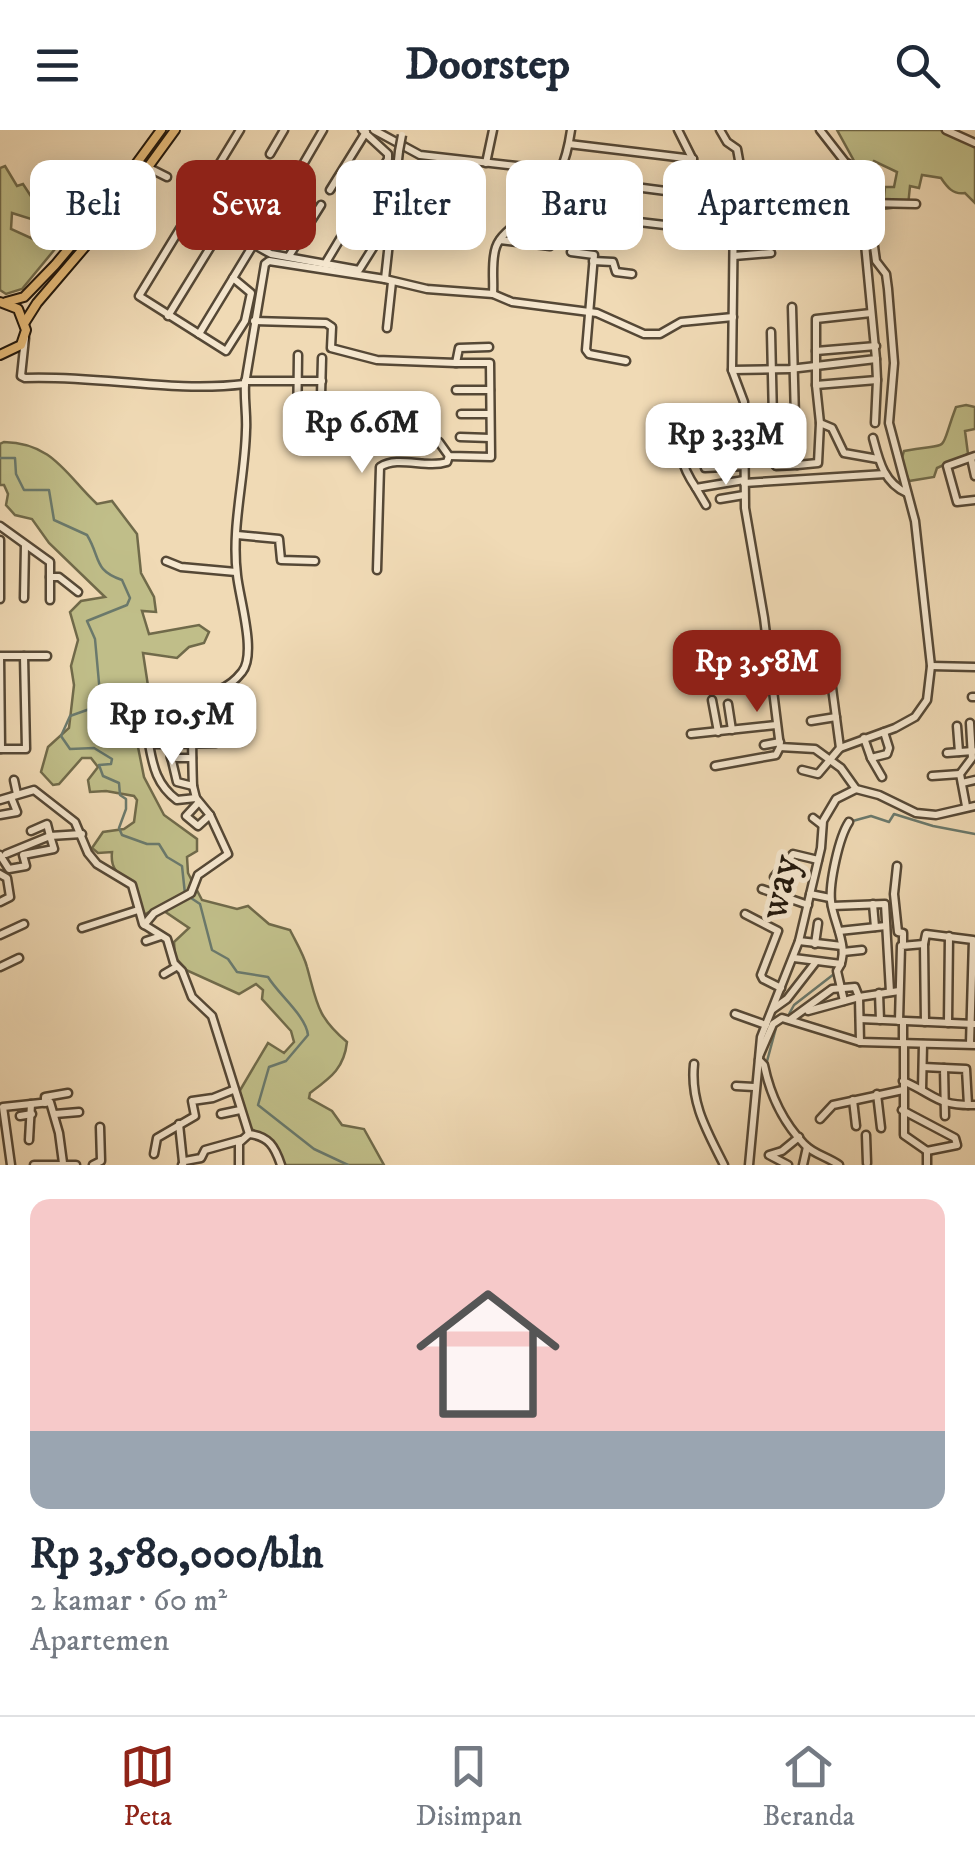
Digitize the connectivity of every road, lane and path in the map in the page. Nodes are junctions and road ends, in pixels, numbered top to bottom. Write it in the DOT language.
graph roads {
  1 [pos="161,130"];
  2 [pos="175,130"];
  3 [pos="240,130"];
  4 [pos="284,130"];
  5 [pos="323,130"];
  6 [pos="367,130"];
  7 [pos="492,130"];
  8 [pos="571,130"];
  9 [pos="678,130"];
  10 [pos="720,130"];
  11 [pos="820,130"];
  12 [pos="946,130"];
  13 [pos="400,136"];
  14 [pos="975,143"];
  15 [pos="569,144"];
  16 [pos="270,154"];
  17 [pos="440,158"];
  18 [pos="692,159"];
  19 [pos="154,160"];
  20 [pos="221,160"];
  21 [pos="306,160"];
  22 [pos="386,160"];
  23 [pos="458,160"];
  24 [pos="564,160"];
  25 [pos="844,160"];
  26 [pos="486,163"];
  27 [pos="506,165"];
  28 [pos="156,172"];
  29 [pos="167,178"];
  30 [pos="330,190"];
  31 [pos="885,203"];
  32 [pos="321,204"];
  33 [pos="916,204"];
  34 [pos="176,233"];
  35 [pos="506,234"];
  36 [pos="498,240"];
  37 [pos="506,241"];
  38 [pos="336,243"];
  39 [pos="81,250"];
  40 [pos="208,250"];
  41 [pos="250,250"];
  42 [pos="262,250"];
  43 [pos="373,250"];
  44 [pos="391,250"];
  45 [pos="866,250"];
  46 [pos="875,250"];
  47 [pos="571,252"];
  48 [pos="771,253"];
  49 [pos="289,256"];
  50 [pos="734,256"];
  51 [pos="593,261"];
  52 [pos="324,264"];
  53 [pos="632,274"];
  54 [pos="232,278"];
  55 [pos="389,280"];
  56 [pos="494,292"];
  57 [pos="3,302"];
  58 [pos="792,306"];
  59 [pos="588,312"];
  60 [pos="871,313"];
  61 [pos="168,316"];
  62 [pos="732,317"];
  63 [pos="254,321"];
  64 [pos="26,322"];
  65 [pos="387,328"];
  66 [pos="770,332"];
  67 [pos="199,334"];
  68 [pos="25,338"];
  69 [pos="876,346"];
  70 [pos="489,347"];
  71 [pos="816,351"];
  72 [pos="0,356"];
  73 [pos="298,356"];
  74 [pos="322,358"];
  75 [pos="876,359"];
  76 [pos="626,361"];
  77 [pos="456,363"];
  78 [pos="816,366"];
  79 [pos="795,368"];
  80 [pos="732,370"];
  81 [pos="772,370"];
  82 [pos="877,380"];
  83 [pos="298,381"];
  84 [pos="322,381"];
  85 [pos="245,383"];
  86 [pos="816,385"];
  87 [pos="456,390"];
  88 [pos="490,390"];
  89 [pos="460,414"];
  90 [pos="490,414"];
  91 [pos="744,417"];
  92 [pos="771,418"];
  93 [pos="795,418"];
  94 [pos="820,422"];
  95 [pos="876,423"];
  96 [pos="297,432"];
  97 [pos="320,434"];
  98 [pos="460,437"];
  99 [pos="490,438"];
  100 [pos="873,438"];
  101 [pos="370,440"];
  102 [pos="694,444"];
  103 [pos="449,456"];
  104 [pos="973,457"];
  105 [pos="878,458"];
  106 [pos="797,465"];
  107 [pos="744,466"];
  108 [pos="885,474"];
  109 [pos="975,476"];
  110 [pos="744,481"];
  111 [pos="696,488"];
  112 [pos="908,493"];
  113 [pos="744,495"];
  114 [pos="720,499"];
  115 [pos="975,500"];
  116 [pos="706,505"];
  117 [pos="0,526"];
  118 [pos="237,535"];
  119 [pos="0,540"];
  120 [pos="25,544"];
  121 [pos="166,561"];
  122 [pos="315,561"];
  123 [pos="377,570"];
  124 [pos="236,572"];
  125 [pos="0,577"];
  126 [pos="50,577"];
  127 [pos="78,592"];
  128 [pos="24,598"];
  129 [pos="0,600"];
  130 [pos="50,600"];
  131 [pos="728,644"];
  132 [pos="768,644"];
  133 [pos="24,656"];
  134 [pos="48,656"];
  135 [pos="741,664"];
  136 [pos="770,665"];
  137 [pos="931,666"];
  138 [pos="975,668"];
  139 [pos="214,694"];
  140 [pos="712,700"];
  141 [pos="166,701"];
  142 [pos="728,704"];
  143 [pos="192,716"];
  144 [pos="836,717"];
  145 [pos="811,720"];
  146 [pos="0,723"];
  147 [pos="234,723"];
  148 [pos="970,724"];
  149 [pos="776,725"];
  150 [pos="956,726"];
  151 [pos="732,730"];
  152 [pos="718,732"];
  153 [pos="884,732"];
  154 [pos="692,734"];
  155 [pos="864,738"];
  156 [pos="192,743"];
  157 [pos="216,743"];
  158 [pos="168,744"];
  159 [pos="780,744"];
  160 [pos="764,745"];
  161 [pos="956,746"];
  162 [pos="0,748"];
  163 [pos="840,748"];
  164 [pos="973,751"];
  165 [pos="947,754"];
  166 [pos="171,758"];
  167 [pos="192,758"];
  168 [pos="871,758"];
  169 [pos="830,760"];
  170 [pos="715,766"];
  171 [pos="802,770"];
  172 [pos="960,774"];
  173 [pos="932,776"];
  174 [pos="882,777"];
  175 [pos="14,780"];
  176 [pos="975,780"];
  177 [pos="962,784"];
  178 [pos="192,786"];
  179 [pos="856,789"];
  180 [pos="14,796"];
  181 [pos="0,800"];
  182 [pos="197,801"];
  183 [pos="971,806"];
  184 [pos="0,815"];
  185 [pos="210,815"];
  186 [pos="812,818"];
  187 [pos="849,822"];
  188 [pos="822,825"];
  189 [pos="31,831"];
  190 [pos="82,834"];
  191 [pos="50,836"];
  192 [pos="3,854"];
  193 [pos="818,860"];
  194 [pos="896,866"];
  195 [pos="0,874"];
  196 [pos="774,877"];
  197 [pos="762,889"];
  198 [pos="810,894"];
  199 [pos="0,902"];
  200 [pos="831,902"];
  201 [pos="874,904"];
  202 [pos="808,905"];
  203 [pos="138,910"];
  204 [pos="745,914"];
  205 [pos="818,923"];
  206 [pos="24,924"];
  207 [pos="144,925"];
  208 [pos="886,926"];
  209 [pos="875,927"];
  210 [pos="82,928"];
  211 [pos="838,932"];
  212 [pos="0,935"];
  213 [pos="162,936"];
  214 [pos="949,936"];
  215 [pos="146,941"];
  216 [pos="799,941"];
  217 [pos="974,941"];
  218 [pos="815,944"];
  219 [pos="924,944"];
  220 [pos="903,945"];
  221 [pos="842,949"];
  222 [pos="862,950"];
  223 [pos="19,958"];
  224 [pos="794,958"];
  225 [pos="814,963"];
  226 [pos="842,964"];
  227 [pos="0,967"];
  228 [pos="176,967"];
  229 [pos="164,974"];
  230 [pos="841,986"];
  231 [pos="781,988"];
  232 [pos="899,991"];
  233 [pos="890,992"];
  234 [pos="880,993"];
  235 [pos="859,997"];
  236 [pos="844,1001"];
  237 [pos="772,1010"];
  238 [pos="802,1012"];
  239 [pos="735,1014"];
  240 [pos="791,1019"];
  241 [pos="860,1019"];
  242 [pos="880,1020"];
  243 [pos="901,1021"];
  244 [pos="925,1022"];
  245 [pos="948,1024"];
  246 [pos="974,1024"];
  247 [pos="766,1025"];
  248 [pos="860,1042"];
  249 [pos="903,1042"];
  250 [pos="923,1044"];
  251 [pos="973,1045"];
  252 [pos="759,1057"];
  253 [pos="694,1064"];
  254 [pos="923,1067"];
  255 [pos="944,1068"];
  256 [pos="971,1069"];
  257 [pos="736,1086"];
  258 [pos="903,1086"];
  259 [pos="754,1087"];
  260 [pos="232,1090"];
  261 [pos="922,1090"];
  262 [pos="68,1093"];
  263 [pos="877,1094"];
  264 [pos="853,1100"];
  265 [pos="45,1103"];
  266 [pos="30,1104"];
  267 [pos="944,1105"];
  268 [pos="972,1105"];
  269 [pos="240,1110"];
  270 [pos="902,1110"];
  271 [pos="79,1112"];
  272 [pos="32,1114"];
  273 [pos="55,1114"];
  274 [pos="221,1114"];
  275 [pos="20,1116"];
  276 [pos="944,1116"];
  277 [pos="820,1119"];
  278 [pos="178,1124"];
  279 [pos="856,1126"];
  280 [pos="100,1127"];
  281 [pos="881,1128"];
  282 [pos="249,1134"];
  283 [pos="866,1135"];
  284 [pos="799,1137"];
  285 [pos="29,1140"];
  286 [pos="240,1140"];
  287 [pos="807,1147"];
  288 [pos="928,1151"];
  289 [pos="154,1154"];
  290 [pos="63,1163"];
  291 [pos="183,1163"];
  292 [pos="868,1163"];
  293 [pos="39,1164"];
  294 [pos="97,1164"];
  295 [pos="12,1165"];
  296 [pos="76,1165"];
  297 [pos="240,1165"];
  298 [pos="281,1165"];
  299 [pos="724,1165"];
  300 [pos="749,1165"];
  301 [pos="788,1165"];
  302 [pos="803,1165"];
  303 [pos="839,1165"];
  304 [pos="854,1165"];
  305 [pos="927,1165"];
  1 -- 57 [label="main road"];
  2 -- 19 [label="main road"];
  3 -- 20 [label="street"];
  4 -- 16 [label="street"];
  5 -- 21 [label="street"];
  6 -- 13 [label="street"];
  6 -- 22 [label="street"];
  6 -- 30 [label="street"];
  7 -- 26 [label="street"];
  8 -- 15 [label="street"];
  9 -- 18 [label="street"];
  10 -- 50 [label="street"];
  11 -- 25 [label="street"];
  12 -- 14 [label="street"];
  13 -- 17 [label="street"];
  15 -- 18 [label="street"];
  15 -- 24 [label="street"];
  17 -- 23 [label="street"];
  26 -- 27 [label="street"];
  28 -- 29 [label="street"];
  31 -- 33 [label="street"];
  32 -- 49 [label="street"];
  34 -- 61 [label="street"];
  35 -- 36 [label="street"];
  36 -- 37 [label="street"];
  36 -- 56 [label="street"];
  38 -- 52 [label="street"];
  39 -- 64 [label="main road"];
  40 -- 61 [label="street"];
  41 -- 54 [label="street"];
  42 -- 49 [label="street"];
  43 -- 52 [label="street"];
  44 -- 55 [label="street"];
  45 -- 60 [label="street"];
  46 -- 112 [label="street"];
  47 -- 51 [label="street"];
  48 -- 50 [label="street"];
  49 -- 52 [label="street"];
  50 -- 62 [label="street"];
  51 -- 53 [label="street"];
  51 -- 59 [label="street"];
  54 -- 67 [label="street"];
  54 -- 67 [label="street"];
  55 -- 56 [label="street"];
  55 -- 63 [label="street"];
  55 -- 65 [label="street"];
  56 -- 59 [label="street"];
  57 -- 64 [label="main road"];
  58 -- 79 [label="street"];
  59 -- 62 [label="street"];
  59 -- 76 [label="street"];
  60 -- 69 [label="street"];
  60 -- 71 [label="street"];
  61 -- 67 [label="street"];
  62 -- 80 [label="street"];
  63 -- 77 [label="street"];
  63 -- 85 [label="street"];
  64 -- 68 [label="main road"];
  66 -- 81 [label="street"];
  68 -- 72 [label="main road"];
  68 -- 85 [label="street"];
  69 -- 71 [label="street"];
  69 -- 75 [label="street"];
  70 -- 77 [label="street"];
  71 -- 78 [label="street"];
  73 -- 83 [label="street"];
  74 -- 84 [label="street"];
  75 -- 78 [label="street"];
  75 -- 82 [label="street"];
  77 -- 88 [label="street"];
  78 -- 79 [label="street"];
  78 -- 86 [label="street"];
  79 -- 81 [label="street"];
  79 -- 93 [label="street"];
  80 -- 81 [label="street"];
  80 -- 91 [label="street"];
  81 -- 92 [label="street"];
  82 -- 86 [label="street"];
  82 -- 95 [label="street"];
  83 -- 84 [label="street"];
  83 -- 85 [label="street"];
  83 -- 96 [label="street"];
  84 -- 97 [label="street"];
  85 -- 118 [label="street"];
  86 -- 94 [label="street"];
  87 -- 88 [label="street"];
  88 -- 90 [label="street"];
  89 -- 90 [label="street"];
  90 -- 99 [label="street"];
  91 -- 92 [label="street"];
  91 -- 107 [label="street"];
  91 -- 111 [label="street"];
  92 -- 93 [label="street"];
  92 -- 106 [label="street"];
  93 -- 106 [label="street"];
  94 -- 105 [label="street"];
  94 -- 106 [label="street"];
  98 -- 99 [label="street"];
  99 -- 103 [label="street"];
  100 -- 105 [label="street"];
  101 -- 103 [label="street"];
  102 -- 107 [label="street"];
  103 -- 123 [label="street"];
  104 -- 109 [label="street"];
  104 -- 115 [label="street"];
  105 -- 108 [label="street"];
  107 -- 110 [label="street"];
  108 -- 110 [label="street"];
  108 -- 112 [label="street"];
  110 -- 111 [label="street"];
  110 -- 113 [label="street"];
  111 -- 116 [label="street"];
  112 -- 137 [label="street"];
  113 -- 114 [label="street"];
  113 -- 132 [label="street"];
  117 -- 120 [label="street"];
  118 -- 122 [label="street"];
  118 -- 124 [label="street"];
  119 -- 125 [label="street"];
  120 -- 126 [label="street"];
  120 -- 128 [label="street"];
  121 -- 124 [label="street"];
  124 -- 139 [label="street"];
  125 -- 129 [label="street"];
  126 -- 127 [label="street"];
  126 -- 130 [label="street"];
  131 -- 132 [label="street"];
  132 -- 136 [label="street"];
  133 -- 134 [label="street"];
  133 -- 146 [label="street"];
  133 -- 162 [label="street"];
  135 -- 136 [label="street"];
  136 -- 144 [label="street"];
  136 -- 149 [label="street"];
  137 -- 138 [label="street"];
  137 -- 153 [label="street"];
  139 -- 141 [label="street"];
  139 -- 143 [label="street"];
  140 -- 152 [label="street"];
  142 -- 151 [label="street"];
  143 -- 143 [label="street"];
  143 -- 147 [label="street"];
  143 -- 156 [label="street"];
  144 -- 145 [label="street"];
  144 -- 163 [label="street"];
  146 -- 162 [label="street"];
  148 -- 164 [label="street"];
  149 -- 151 [label="street"];
  149 -- 159 [label="street"];
  150 -- 161 [label="street"];
  151 -- 152 [label="street"];
  152 -- 154 [label="street"];
  153 -- 155 [label="street"];
  153 -- 168 [label="street"];
  155 -- 163 [label="street"];
  155 -- 168 [label="street"];
  156 -- 157 [label="street"];
  156 -- 158 [label="street"];
  156 -- 167 [label="street"];
  158 -- 166 [label="street"];
  158 -- 182 [label="street"];
  159 -- 160 [label="street"];
  159 -- 169 [label="street"];
  159 -- 170 [label="street"];
  161 -- 164 [label="street"];
  161 -- 165 [label="street"];
  163 -- 169 [label="street"];
  164 -- 172 [label="street"];
  166 -- 167 [label="street"];
  166 -- 178 [label="street"];
  167 -- 178 [label="street"];
  168 -- 174 [label="street"];
  169 -- 171 [label="street"];
  169 -- 179 [label="street"];
  172 -- 173 [label="street"];
  172 -- 177 [label="street"];
  175 -- 180 [label="street"];
  176 -- 177 [label="street"];
  177 -- 183 [label="street"];
  178 -- 182 [label="street"];
  179 -- 183 [label="street"];
  179 -- 188 [label="street, way"];
  180 -- 181 [label="street"];
  180 -- 184 [label="street"];
  180 -- 190 [label="street"];
  182 -- 185 [label="street"];
  182 -- 185 [label="street"];
  185 -- 207 [label="street"];
  186 -- 188 [label="street"];
  187 -- 200 [label="street"];
  188 -- 193 [label="street, way"];
  189 -- 191 [label="street"];
  190 -- 191 [label="street"];
  190 -- 203 [label="street"];
  191 -- 192 [label="street"];
  191 -- 192 [label="street"];
  193 -- 196 [label="street"];
  193 -- 198 [label="street, way"];
  194 -- 220 [label="street"];
  195 -- 199 [label="street"];
  197 -- 202 [label="street"];
  198 -- 200 [label="street"];
  198 -- 202 [label="street, way"];
  200 -- 201 [label="street"];
  200 -- 211 [label="street"];
  201 -- 208 [label="street"];
  201 -- 209 [label="street"];
  202 -- 216 [label="street, way"];
  203 -- 207 [label="street"];
  203 -- 210 [label="street"];
  204 -- 231 [label="street"];
  205 -- 218 [label="street"];
  206 -- 212 [label="street"];
  207 -- 213 [label="street"];
  208 -- 209 [label="street"];
  208 -- 233 [label="street"];
  209 -- 211 [label="street"];
  211 -- 221 [label="street"];
  213 -- 215 [label="street"];
  213 -- 228 [label="street"];
  214 -- 217 [label="street"];
  214 -- 219 [label="street"];
  214 -- 245 [label="street"];
  216 -- 218 [label="street"];
  216 -- 224 [label="street, way"];
  217 -- 246 [label="street"];
  218 -- 221 [label="street"];
  219 -- 220 [label="street"];
  219 -- 244 [label="street"];
  220 -- 232 [label="street"];
  221 -- 222 [label="street"];
  221 -- 226 [label="street"];
  223 -- 227 [label="street"];
  224 -- 225 [label="street"];
  224 -- 231 [label="street, way"];
  225 -- 226 [label="street"];
  225 -- 237 [label="street"];
  226 -- 230 [label="street"];
  228 -- 229 [label="street"];
  228 -- 260 [label="street"];
  230 -- 235 [label="street"];
  230 -- 236 [label="street"];
  230 -- 238 [label="street"];
  231 -- 237 [label="street, way"];
  232 -- 233 [label="street"];
  232 -- 243 [label="street"];
  233 -- 234 [label="street"];
  234 -- 235 [label="street"];
  234 -- 242 [label="street"];
  235 -- 236 [label="street"];
  235 -- 241 [label="street"];
  236 -- 238 [label="street"];
  237 -- 247 [label="street, way"];
  238 -- 240 [label="street"];
  239 -- 247 [label="street"];
  240 -- 248 [label="street"];
  240 -- 252 [label="street"];
  241 -- 242 [label="street"];
  241 -- 248 [label="street"];
  242 -- 243 [label="street"];
  243 -- 244 [label="street"];
  243 -- 249 [label="street"];
  244 -- 245 [label="street"];
  245 -- 246 [label="street"];
  246 -- 251 [label="street"];
  247 -- 252 [label="street, way"];
  248 -- 249 [label="street"];
  249 -- 250 [label="street"];
  249 -- 258 [label="street"];
  250 -- 251 [label="street"];
  250 -- 254 [label="street"];
  252 -- 259 [label="street, way"];
  252 -- 284 [label="street"];
  253 -- 299 [label="street"];
  254 -- 255 [label="street"];
  254 -- 261 [label="street"];
  255 -- 256 [label="street"];
  255 -- 267 [label="street"];
  256 -- 268 [label="street"];
  257 -- 259 [label="street"];
  258 -- 261 [label="street"];
  258 -- 263 [label="street"];
  258 -- 270 [label="street"];
  259 -- 300 [label="street, way"];
  260 -- 269 [label="street"];
  260 -- 278 [label="street"];
  261 -- 267 [label="street"];
  262 -- 265 [label="street"];
  263 -- 264 [label="street"];
  263 -- 281 [label="street"];
  264 -- 277 [label="street"];
  264 -- 279 [label="street"];
  265 -- 266 [label="street"];
  265 -- 273 [label="street"];
  266 -- 272 [label="street"];
  266 -- 295 [label="street"];
  267 -- 268 [label="street"];
  267 -- 276 [label="street"];
  269 -- 274 [label="street"];
  269 -- 282 [label="street"];
  270 -- 288 [label="street"];
  270 -- 288 [label="street"];
  271 -- 273 [label="street"];
  272 -- 275 [label="street"];
  272 -- 285 [label="street"];
  273 -- 290 [label="street"];
  278 -- 289 [label="street"];
  278 -- 291 [label="street"];
  280 -- 294 [label="street"];
  282 -- 286 [label="street"];
  282 -- 298 [label="street"];
  283 -- 292 [label="street"];
  284 -- 287 [label="street"];
  284 -- 301 [label="street"];
  286 -- 291 [label="street"];
  286 -- 297 [label="street"];
  287 -- 302 [label="street"];
  287 -- 303 [label="street"];
  288 -- 305 [label="street"];
  290 -- 293 [label="street"];
  290 -- 296 [label="street"];
  292 -- 304 [label="street"];
}
